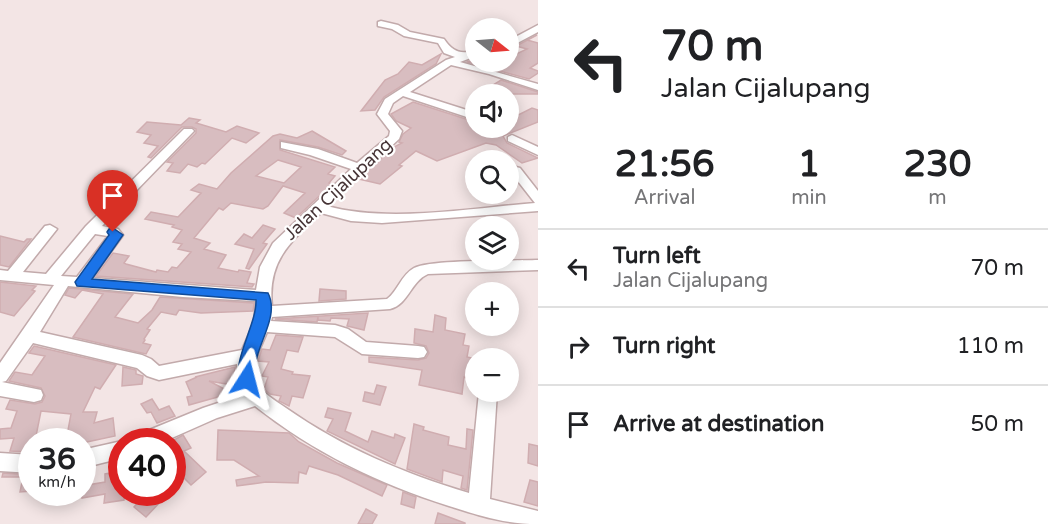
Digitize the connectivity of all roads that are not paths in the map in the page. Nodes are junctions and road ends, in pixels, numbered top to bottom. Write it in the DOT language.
graph roads {
  1 [pos="381,24"];
  2 [pos="536,32"];
  3 [pos="519,40"];
  4 [pos="465,54"];
  5 [pos="465,57"];
  6 [pos="449,62"];
  7 [pos="538,87"];
  8 [pos="402,92"];
  9 [pos="465,113"];
  10 [pos="188,131"];
  11 [pos="516,138"];
  12 [pos="285,145"];
  13 [pos="538,151"];
  14 [pos="358,168"];
  15 [pos="519,175"];
  16 [pos="538,200"];
  17 [pos="316,207"];
  18 [pos="538,207"];
  19 [pos="50,229"];
  20 [pos="91,229"];
  21 [pos="538,265"];
  22 [pos="6,275"];
  23 [pos="57,280"];
  24 [pos="82,282"];
  25 [pos="263,312"];
  26 [pos="29,336"];
  27 [pos="418,352"];
  28 [pos="250,355"];
  29 [pos="0,376"];
  30 [pos="0,389"];
  31 [pos="34,395"];
  32 [pos="259,397"];
  33 [pos="487,402"];
  34 [pos="175,428"];
  35 [pos="0,462"];
  36 [pos="18,463"];
  37 [pos="479,506"];
  38 [pos="538,521"];
  1 -- 4 [label="street"];
  2 -- 3 [label="street"];
  5 -- 6 [label="street, Jalan Cijalupang"];
  6 -- 7 [label="street"];
  6 -- 8 [label="street, Jalan Cijalupang"];
  8 -- 9 [label="street"];
  8 -- 14 [label="street, Jalan Cijalupang"];
  10 -- 20 [label="street"];
  11 -- 13 [label="street"];
  12 -- 14 [label="street"];
  14 -- 17 [label="street, Jalan Cijalupang"];
  15 -- 16 [label="street"];
  17 -- 18 [label="street"];
  17 -- 25 [label="street, Jalan Cijalupang"];
  19 -- 22 [label="street"];
  20 -- 23 [label="street"];
  20 -- 24 [label="street"];
  21 -- 25 [label="street"];
  22 -- 23 [label="street"];
  23 -- 24 [label="street"];
  23 -- 26 [label="street"];
  24 -- 25 [label="street"];
  25 -- 27 [label="street"];
  25 -- 28 [label="street, Jalan Cijalupang"];
  26 -- 28 [label="street"];
  26 -- 29 [label="street"];
  28 -- 32 [label="street, Jalan Cijalupang"];
  30 -- 31 [label="street"];
  32 -- 34 [label="street"];
  32 -- 37 [label="street"];
  33 -- 37 [label="street"];
  35 -- 36 [label="street"];
  37 -- 38 [label="street"];
}
